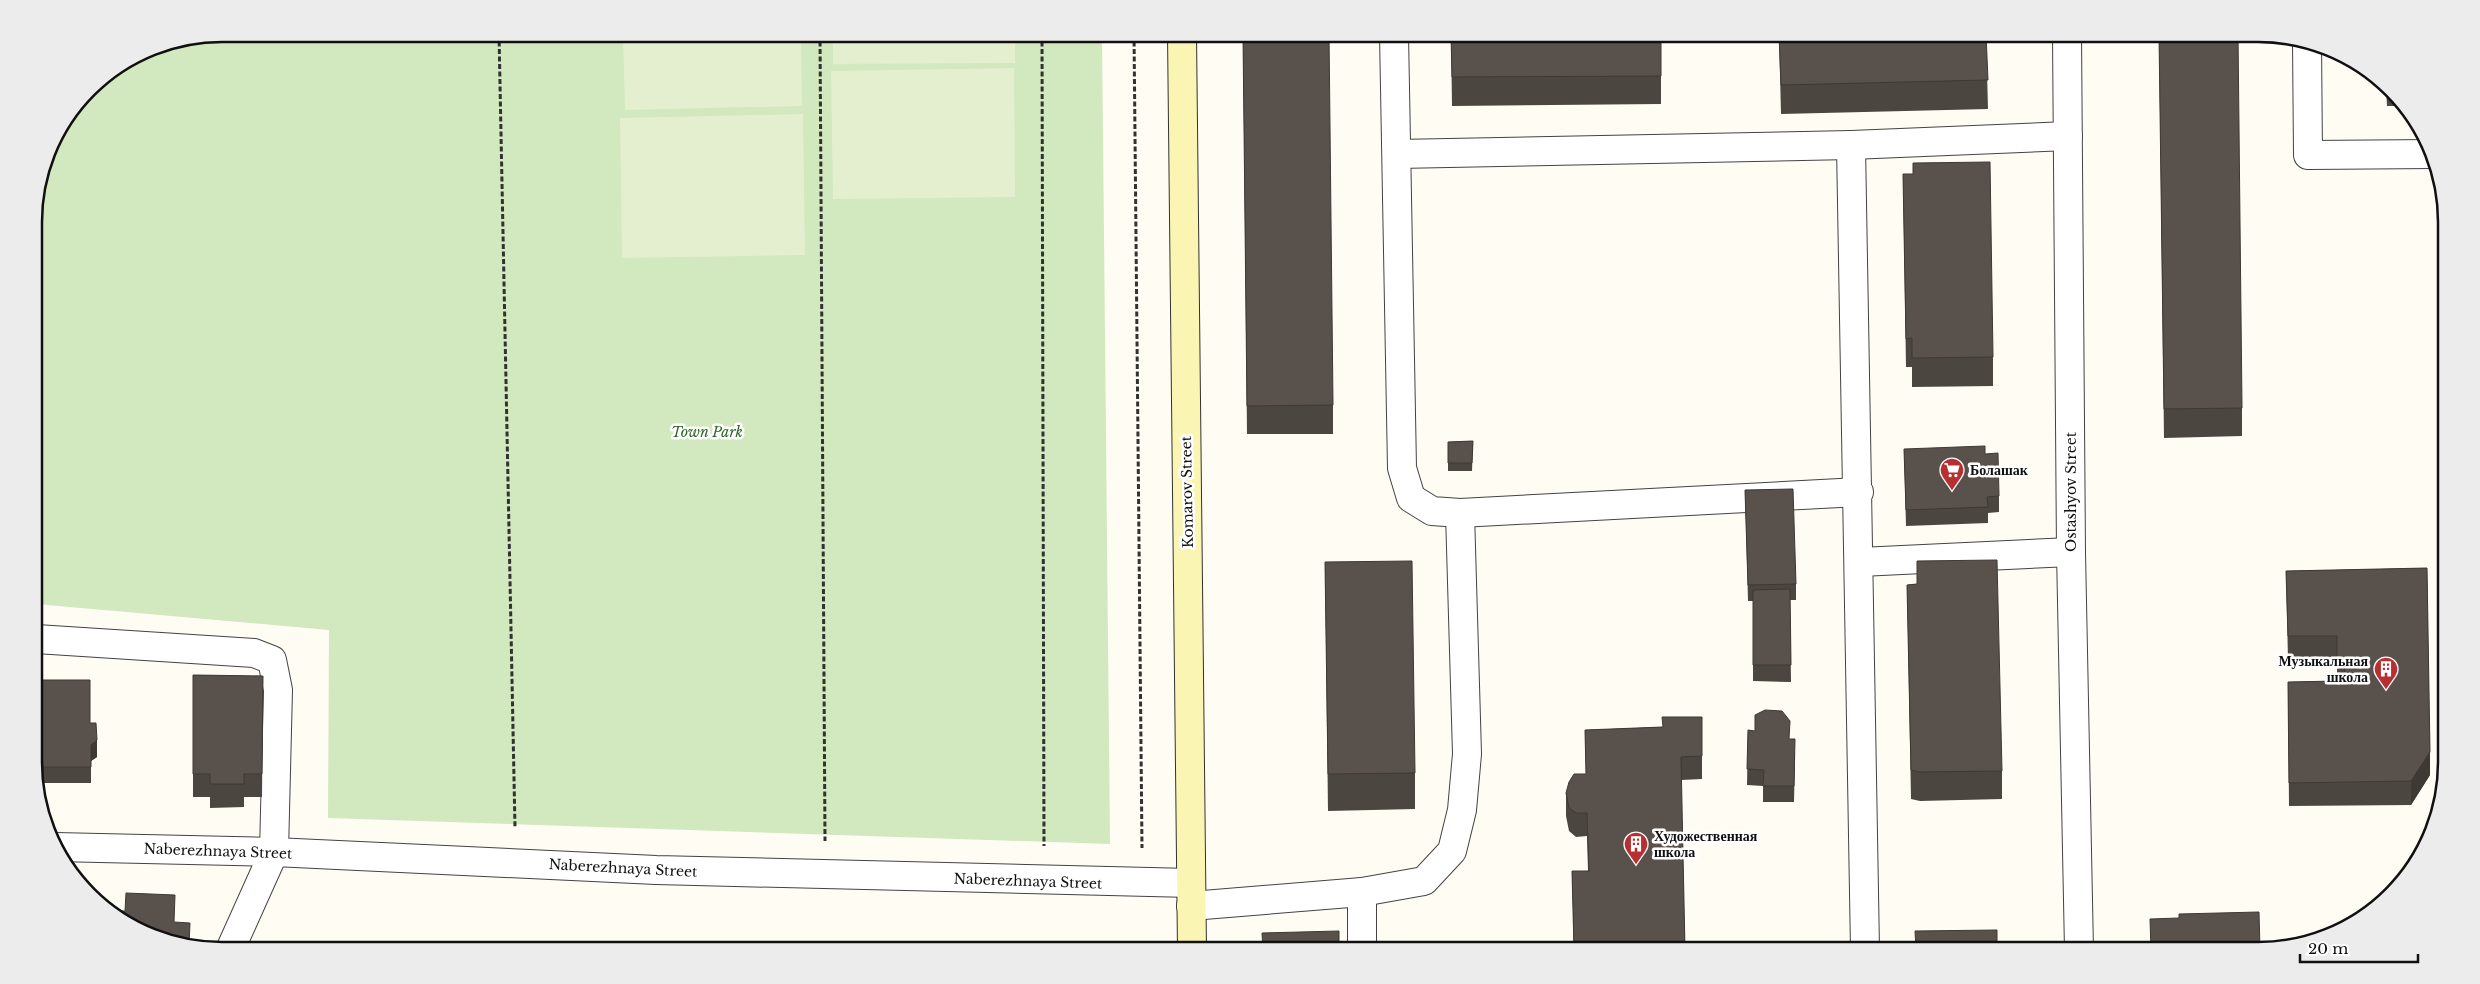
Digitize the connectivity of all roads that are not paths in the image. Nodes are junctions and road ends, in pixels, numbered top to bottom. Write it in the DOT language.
graph roads {
  1 [pos="1182,42"];
  2 [pos="1394,42"];
  3 [pos="2067,42"];
  4 [pos="2307,50"];
  5 [pos="2068,136"];
  6 [pos="1851,145"];
  7 [pos="1397,154"];
  8 [pos="2424,154"];
  9 [pos="1859,492"];
  10 [pos="1460,513"];
  11 [pos="2071,552"];
  12 [pos="1860,562"];
  13 [pos="42,639"];
  14 [pos="64,847"];
  15 [pos="274,852"];
  16 [pos="1362,892"];
  17 [pos="1191,895"];
  18 [pos="234,942"];
  19 [pos="1192,942"];
  20 [pos="1362,942"];
  21 [pos="1865,942"];
  22 [pos="2079,942"];
  1 -- 17 [label="street, Komarov Street"];
  2 -- 7 [label="street"];
  3 -- 5 [label="street, Ostashyov Street"];
  4 -- 8 [label="street"];
  5 -- 6 [label="street"];
  5 -- 11 [label="street, Ostashyov Street"];
  6 -- 7 [label="street"];
  6 -- 9 [label="street"];
  7 -- 10 [label="street"];
  9 -- 10 [label="street"];
  9 -- 12 [label="street"];
  10 -- 16 [label="street, Naberezhnaya Street"];
  11 -- 12 [label="street"];
  11 -- 22 [label="street, Ostashyov Street"];
  12 -- 21 [label="street"];
  13 -- 15 [label="street"];
  14 -- 15 [label="street, Naberezhnaya Street"];
  15 -- 17 [label="street, Naberezhnaya Street"];
  15 -- 18 [label="street"];
  16 -- 17 [label="street, Naberezhnaya Street"];
  16 -- 20 [label="street"];
  17 -- 19 [label="street, Komarov Street"];
}
